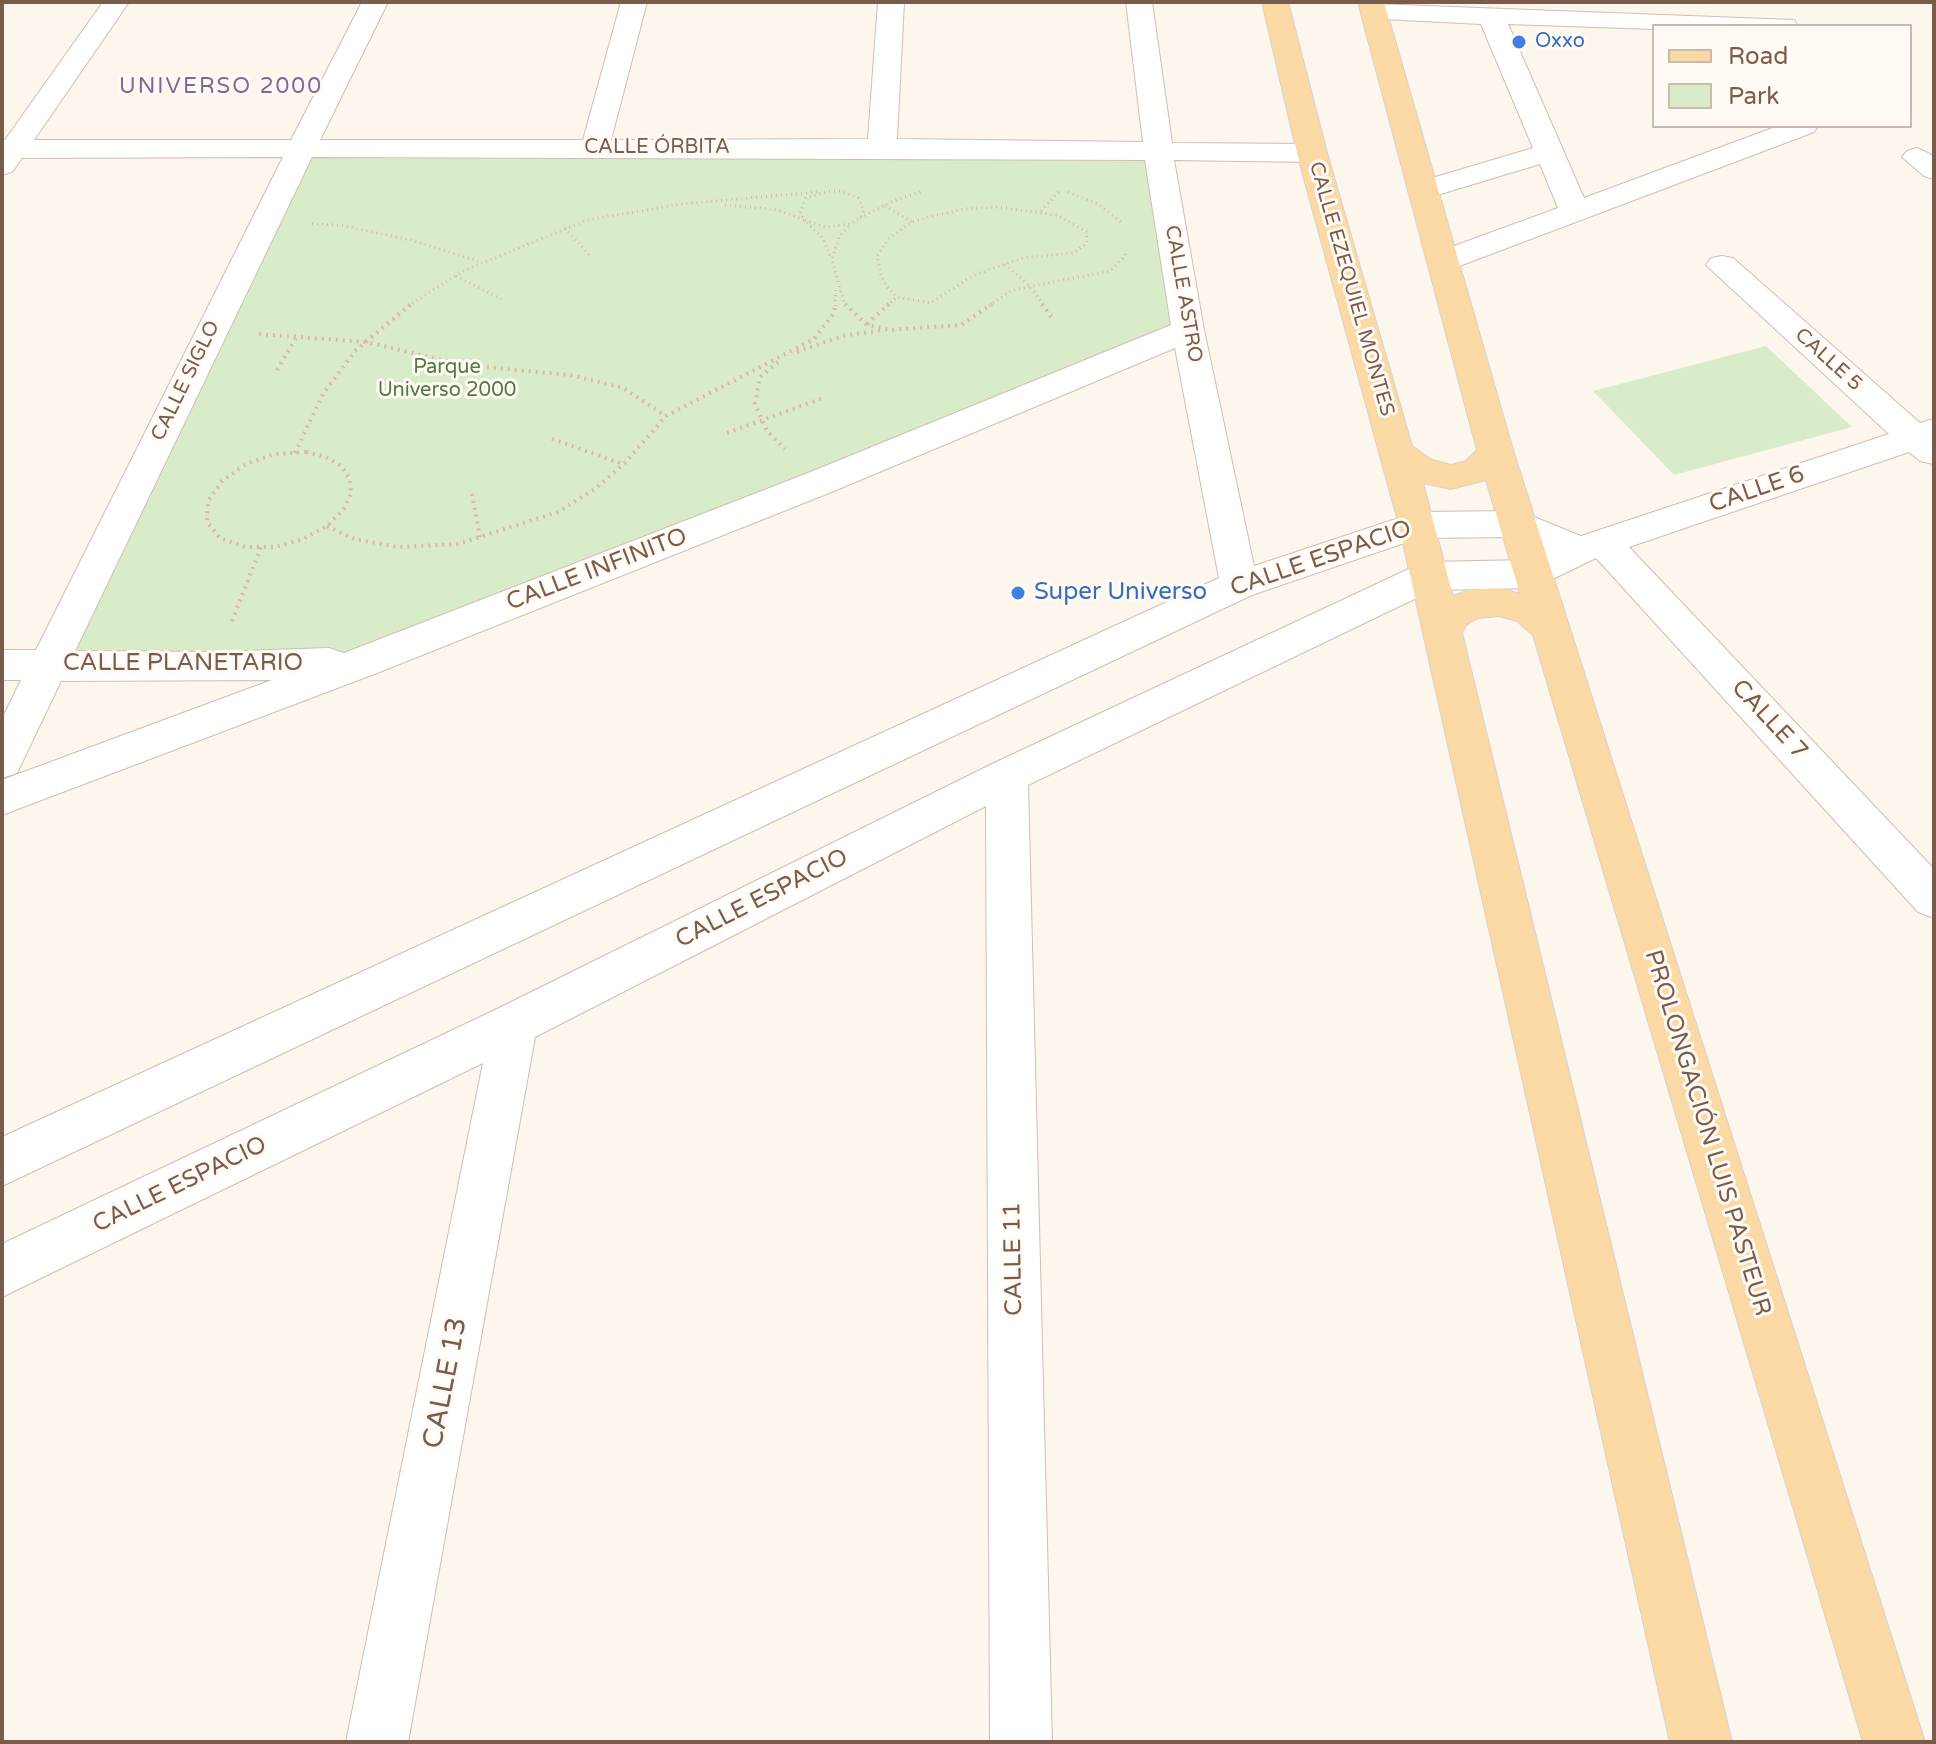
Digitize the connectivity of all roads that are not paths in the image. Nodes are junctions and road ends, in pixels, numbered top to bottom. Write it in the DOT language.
graph roads {
  1 [pos="116,2"];
  2 [pos="375,2"];
  3 [pos="634,2"];
  4 [pos="891,2"];
  5 [pos="1139,2"];
  6 [pos="1275,2"];
  7 [pos="1373,7"];
  8 [pos="1491,16"];
  9 [pos="1726,24"];
  10 [pos="1799,128"];
  11 [pos="595,147"];
  12 [pos="304,148"];
  13 [pos="882,148"];
  14 [pos="1158,149"];
  15 [pos="1312,153"];
  16 [pos="1547,153"];
  17 [pos="6,155"];
  18 [pos="1423,190"];
  19 [pos="1575,212"];
  20 [pos="1443,261"];
  21 [pos="1722,265"];
  22 [pos="1188,330"];
  23 [pos="1927,441"];
  24 [pos="1495,450"];
  25 [pos="1398,453"];
  26 [pos="1519,524"];
  27 [pos="1417,525"];
  28 [pos="1591,546"];
  29 [pos="1534,574"];
  30 [pos="1428,576"];
  31 [pos="1239,585"];
  32 [pos="1552,630"];
  33 [pos="1443,632"];
  34 [pos="363,662"];
  35 [pos="2,665"];
  36 [pos="49,665"];
  37 [pos="2,761"];
  38 [pos="1007,776"];
  39 [pos="2,798"];
  40 [pos="1934,899"];
  41 [pos="514,1024"];
  42 [pos="2,1162"];
  43 [pos="2,1271"];
  44 [pos="377,1742"];
  45 [pos="1021,1742"];
  46 [pos="1701,1742"];
  47 [pos="1894,1742"];
  1 -- 17 [label="street"];
  2 -- 12 [label="street, CALLE SIGLO"];
  3 -- 11 [label="street"];
  4 -- 13 [label="street"];
  5 -- 14 [label="street, CALLE ASTRO"];
  6 -- 15 [label="main road, CALLE EZEQUIEL MONTES"];
  7 -- 8 [label="street"];
  7 -- 18 [label="main road"];
  8 -- 9 [label="street"];
  8 -- 16 [label="street"];
  10 -- 19 [label="street"];
  11 -- 12 [label="street, CALLE ÓRBITA"];
  11 -- 13 [label="street, CALLE ÓRBITA"];
  12 -- 17 [label="street, CALLE ÓRBITA"];
  12 -- 36 [label="street, CALLE SIGLO"];
  13 -- 14 [label="street, CALLE ÓRBITA"];
  14 -- 15 [label="street, CALLE ÓRBITA"];
  14 -- 22 [label="street, CALLE ASTRO"];
  15 -- 25 [label="main road, CALLE EZEQUIEL MONTES"];
  16 -- 18 [label="street"];
  16 -- 19 [label="street"];
  18 -- 20 [label="main road"];
  19 -- 20 [label="street"];
  20 -- 24 [label="main road"];
  21 -- 23 [label="street, CALLE 5"];
  22 -- 31 [label="street, CALLE ASTRO"];
  22 -- 34 [label="street, CALLE INFINITO"];
  23 -- 28 [label="street, CALLE 6"];
  24 -- 25 [label="main road"];
  24 -- 26 [label="main road"];
  25 -- 27 [label="main road, CALLE EZEQUIEL MONTES"];
  26 -- 27 [label="street, CALLE ESPACIO"];
  26 -- 28 [label="street"];
  26 -- 29 [label="main road, PROLONGACIÓN LUIS PASTEUR"];
  27 -- 30 [label="main road, CALLE EZEQUIEL MONTES"];
  27 -- 31 [label="street, CALLE ESPACIO"];
  28 -- 29 [label="street, CALLE 6"];
  28 -- 40 [label="street, CALLE 7"];
  29 -- 30 [label="street, CALLE ESPACIO"];
  29 -- 32 [label="main road, PROLONGACIÓN LUIS PASTEUR"];
  30 -- 33 [label="main road"];
  30 -- 38 [label="street, CALLE ESPACIO"];
  31 -- 42 [label="street, CALLE ESPACIO"];
  32 -- 33 [label="main road"];
  32 -- 47 [label="main road, PROLONGACIÓN LUIS PASTEUR"];
  33 -- 46 [label="main road"];
  34 -- 36 [label="street, CALLE PLANETARIO"];
  34 -- 39 [label="street, CALLE INFINITO"];
  35 -- 36 [label="street, CALLE PLANETARIO"];
  36 -- 37 [label="street, CALLE SIGLO"];
  38 -- 41 [label="street, CALLE ESPACIO"];
  38 -- 45 [label="street, CALLE 11"];
  41 -- 43 [label="street, CALLE ESPACIO"];
  41 -- 44 [label="street, CALLE 13"];
}
